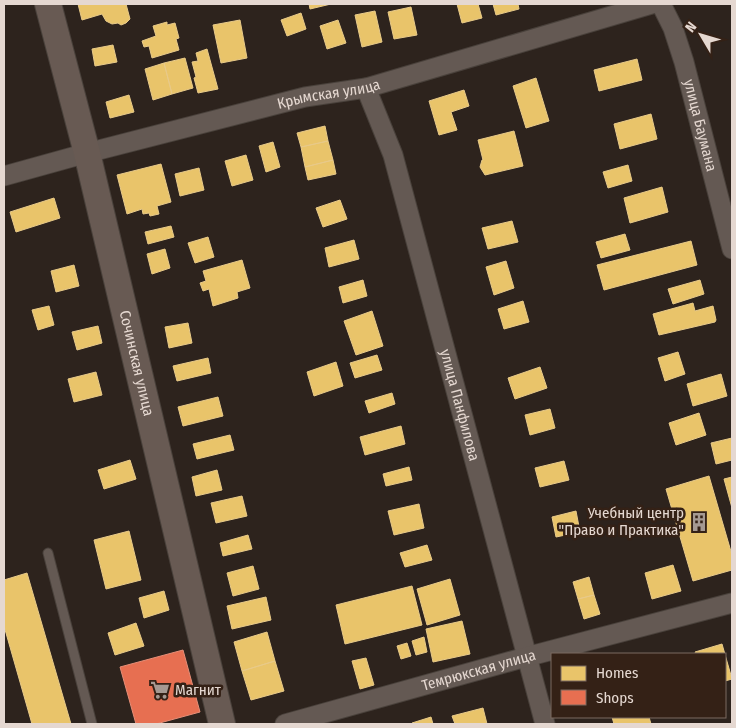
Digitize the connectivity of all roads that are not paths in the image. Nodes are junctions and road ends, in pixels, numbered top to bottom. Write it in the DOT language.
graph roads {
  1 [pos="48,4"];
  2 [pos="652,4"];
  3 [pos="662,4"];
  4 [pos="366,88"];
  5 [pos="86,153"];
  6 [pos="4,176"];
  7 [pos="732,249"];
  8 [pos="48,553"];
  9 [pos="732,603"];
  10 [pos="526,657"];
  11 [pos="92,724"];
  12 [pos="222,724"];
  13 [pos="284,724"];
  14 [pos="545,724"];
  1 -- 5 [label="street, Сочинская улица"];
  2 -- 4 [label="street, Крымская улица"];
  3 -- 7 [label="street, улица Баумана"];
  4 -- 5 [label="street, Крымская улица"];
  4 -- 10 [label="street, улица Панфилова"];
  5 -- 6 [label="street, Крымская улица"];
  5 -- 12 [label="street, Сочинская улица"];
  8 -- 11 [label="lane"];
  9 -- 10 [label="street, Темрюкская улица"];
  10 -- 13 [label="street, Темрюкская улица"];
  10 -- 14 [label="street, улица Панфилова"];
}
